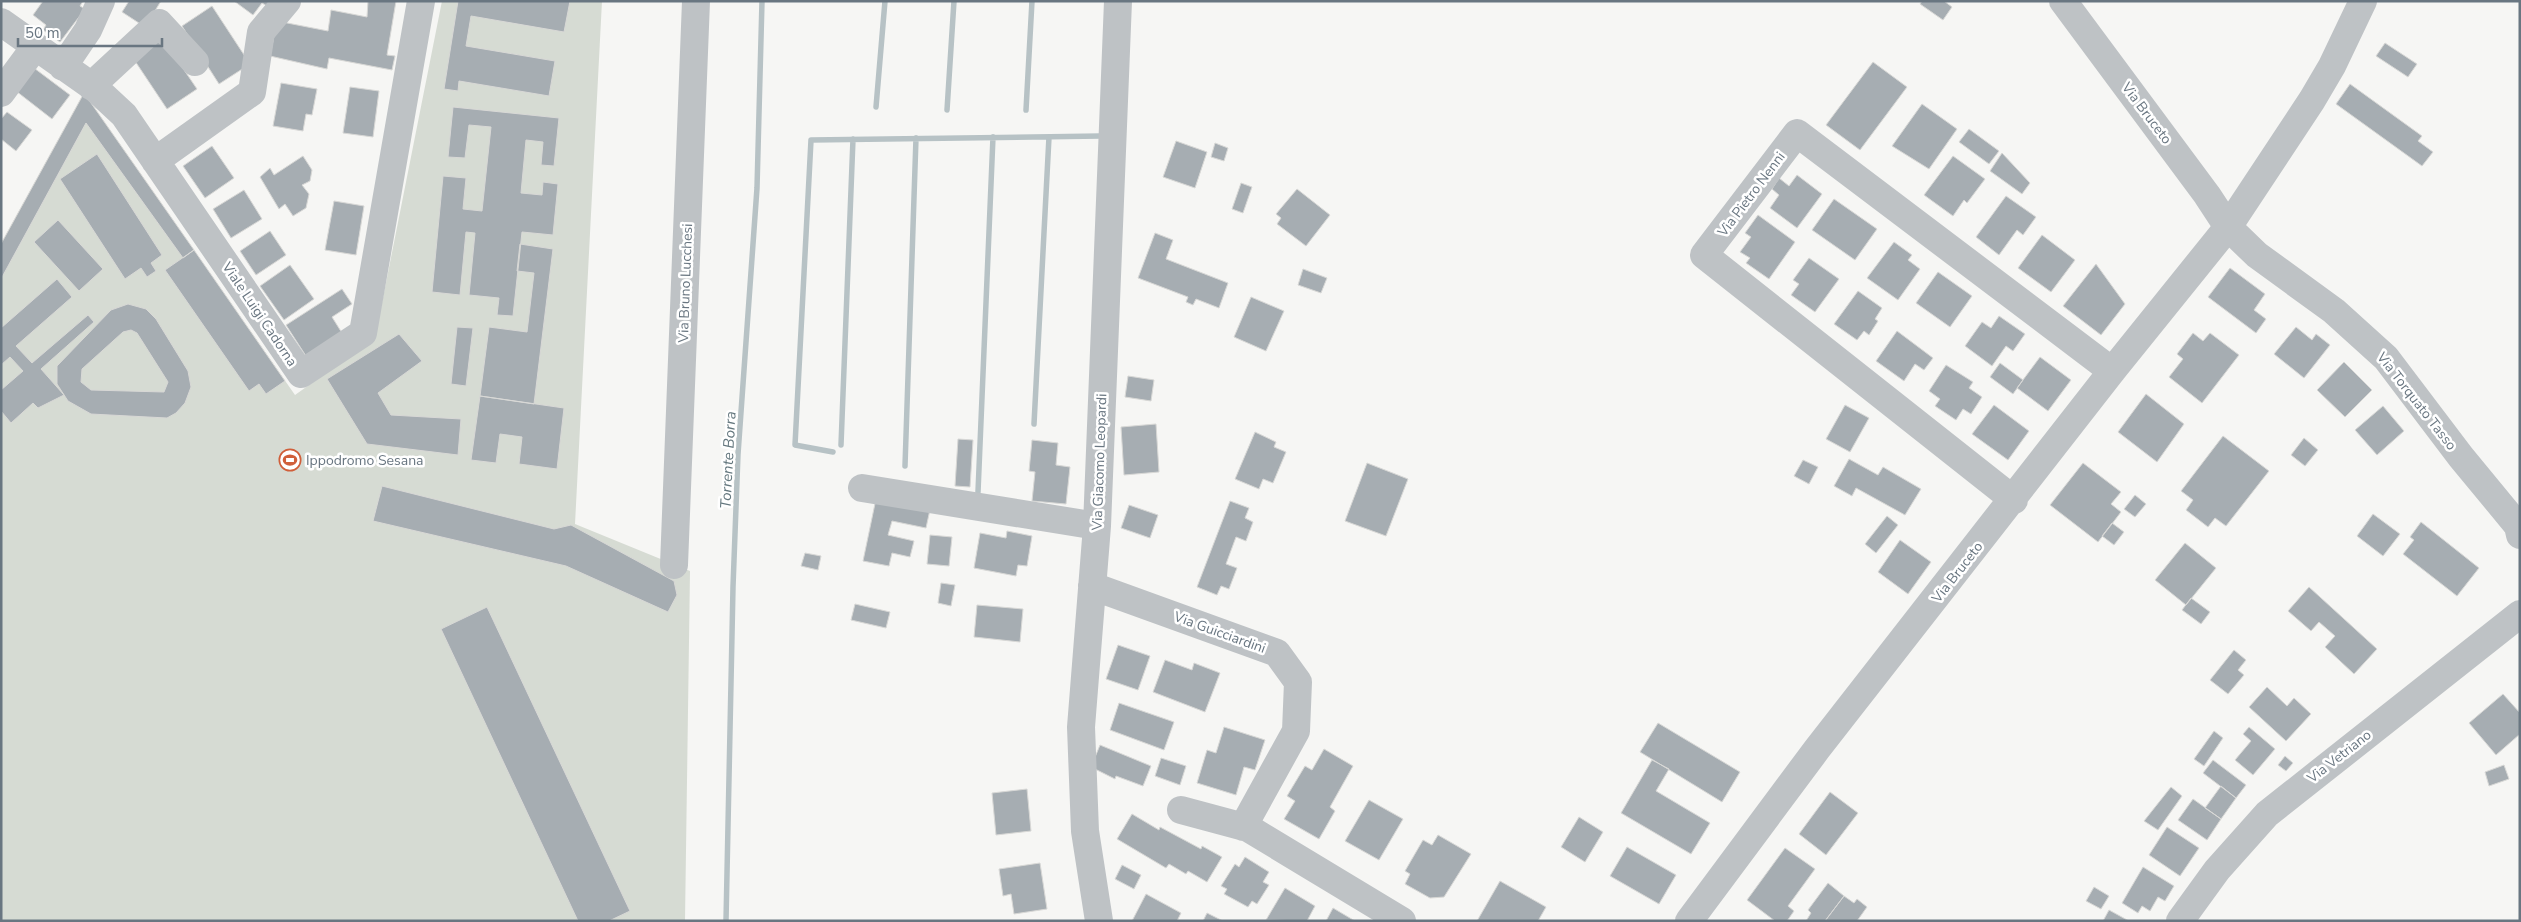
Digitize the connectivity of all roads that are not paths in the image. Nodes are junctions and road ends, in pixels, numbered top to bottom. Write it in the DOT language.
graph roads {
  1 [pos="101,1"];
  2 [pos="287,1"];
  3 [pos="421,1"];
  4 [pos="696,1"];
  5 [pos="1118,1"];
  6 [pos="2063,1"];
  7 [pos="2363,1"];
  8 [pos="1,22"];
  9 [pos="35,47"];
  10 [pos="195,62"];
  11 [pos="64,67"];
  12 [pos="92,86"];
  13 [pos="1,93"];
  14 [pos="155,161"];
  15 [pos="2228,227"];
  16 [pos="2112,371"];
  17 [pos="862,488"];
  18 [pos="2014,500"];
  19 [pos="1096,526"];
  20 [pos="2520,535"];
  21 [pos="674,565"];
  22 [pos="1092,586"];
  23 [pos="2520,614"];
  24 [pos="1181,810"];
  25 [pos="1243,827"];
  26 [pos="1099,921"];
  27 [pos="1402,921"];
  28 [pos="1689,921"];
  29 [pos="2180,921"];
  1 -- 11 [label="street"];
  2 -- 14 [label="street"];
  3 -- 14 [label="street, Viale Luigi Cadorna"];
  4 -- 21 [label="street, Via Bruno Lucchesi"];
  5 -- 19 [label="street, Via Giacomo Leopardi"];
  6 -- 15 [label="street, Via Bruceto"];
  7 -- 15 [label="street, Via Bruceto"];
  8 -- 9 [label="street, Viale Luigi Cadorna"];
  9 -- 11 [label="street, Viale Luigi Cadorna"];
  9 -- 13 [label="street"];
  10 -- 12 [label="street"];
  11 -- 12 [label="street, Viale Luigi Cadorna"];
  12 -- 14 [label="street, Viale Luigi Cadorna"];
  15 -- 16 [label="street, Via Bruceto"];
  15 -- 20 [label="street, Via Torquato Tasso"];
  16 -- 18 [label="street, Via Bruceto"];
  16 -- 18 [label="street, Via Pietro Nenni"];
  17 -- 19 [label="street"];
  18 -- 28 [label="street, Via Bruceto"];
  19 -- 22 [label="street, Via Giacomo Leopardi"];
  22 -- 25 [label="street, Via Guicciardini"];
  22 -- 26 [label="street, Via Giacomo Leopardi"];
  23 -- 29 [label="street, Via Vetriano"];
  24 -- 25 [label="street"];
  25 -- 27 [label="street"];
}
